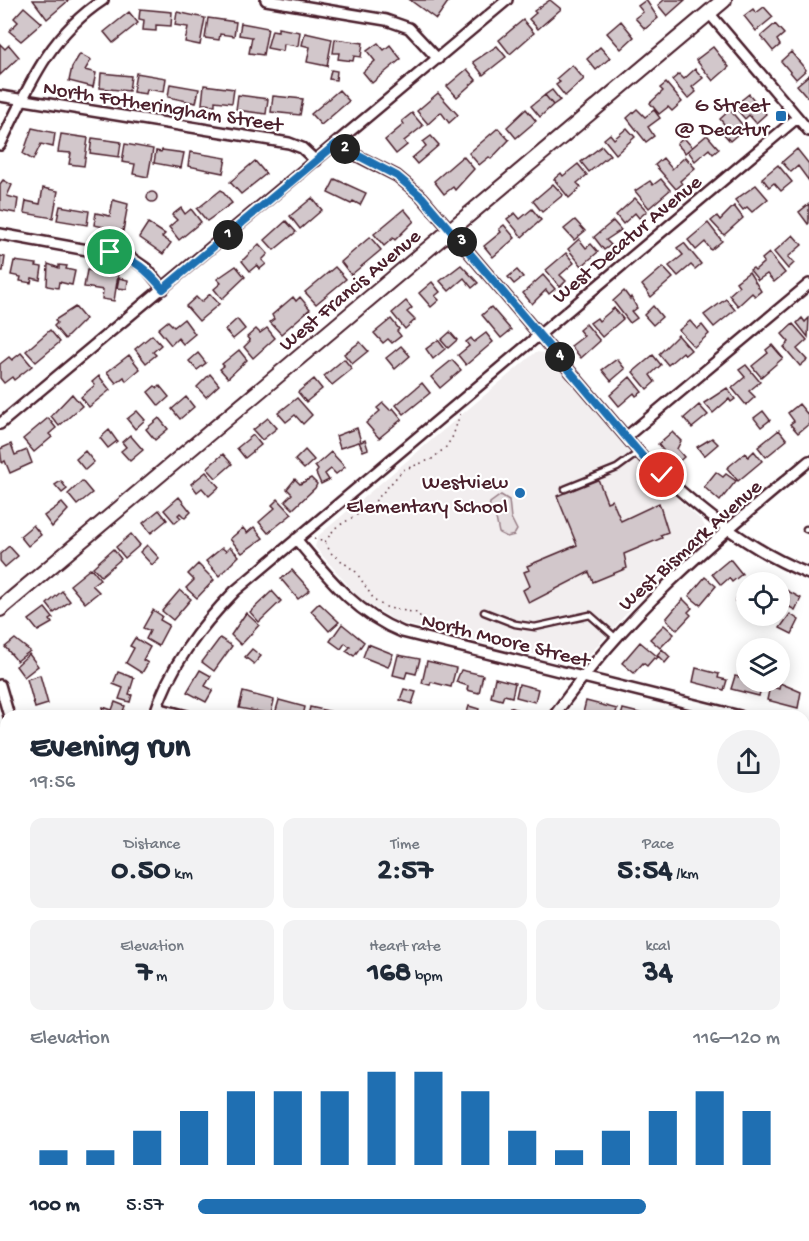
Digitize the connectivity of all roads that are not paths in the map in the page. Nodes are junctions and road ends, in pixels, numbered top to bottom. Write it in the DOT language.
graph roads {
  1 [pos="103,0"];
  2 [pos="266,0"];
  3 [pos="507,0"];
  4 [pos="724,0"];
  5 [pos="709,13"];
  6 [pos="438,59"];
  7 [pos="0,96"];
  8 [pos="22,100"];
  9 [pos="797,118"];
  10 [pos="809,131"];
  11 [pos="336,144"];
  12 [pos="0,145"];
  13 [pos="316,161"];
  14 [pos="452,230"];
  15 [pos="0,234"];
  16 [pos="809,284"];
  17 [pos="163,289"];
  18 [pos="540,334"];
  19 [pos="0,424"];
  20 [pos="626,437"];
  21 [pos="639,452"];
  22 [pos="809,461"];
  23 [pos="566,489"];
  24 [pos="728,529"];
  25 [pos="296,539"];
  26 [pos="809,574"];
  27 [pos="0,609"];
  28 [pos="484,612"];
  29 [pos="615,637"];
  30 [pos="582,676"];
  31 [pos="0,685"];
  32 [pos="7,710"];
  33 [pos="156,710"];
  34 [pos="558,710"];
  35 [pos="716,710"];
  1 -- 8 [label="street"];
  2 -- 6 [label="street"];
  3 -- 6 [label="street"];
  4 -- 5 [label="main road, West Francis Avenue"];
  5 -- 9 [label="street"];
  5 -- 14 [label="main road, West Francis Avenue"];
  6 -- 11 [label="street"];
  7 -- 8 [label="street, North Fotheringham Street"];
  8 -- 12 [label="street"];
  8 -- 13 [label="street, North Fotheringham Street"];
  9 -- 10 [label="street"];
  9 -- 18 [label="street, West Decatur Avenue"];
  11 -- 13 [label="street"];
  11 -- 14 [label="street"];
  13 -- 17 [label="street"];
  14 -- 18 [label="street"];
  14 -- 27 [label="main road, West Francis Avenue"];
  15 -- 17 [label="street"];
  16 -- 20 [label="street"];
  17 -- 19 [label="street"];
  18 -- 20 [label="street"];
  18 -- 25 [label="street, West Decatur Avenue"];
  20 -- 21 [label="street"];
  21 -- 23 [label="lane"];
  21 -- 24 [label="street"];
  22 -- 24 [label="street, West Bismark Avenue"];
  24 -- 26 [label="street"];
  24 -- 29 [label="street, West Bismark Avenue"];
  25 -- 30 [label="street, North Moore Street"];
  25 -- 33 [label="street, West Decatur Avenue"];
  28 -- 29 [label="lane"];
  29 -- 30 [label="street, West Bismark Avenue"];
  30 -- 34 [label="street, West Bismark Avenue"];
  30 -- 35 [label="street, North Moore Street"];
  31 -- 32 [label="street"];
}
